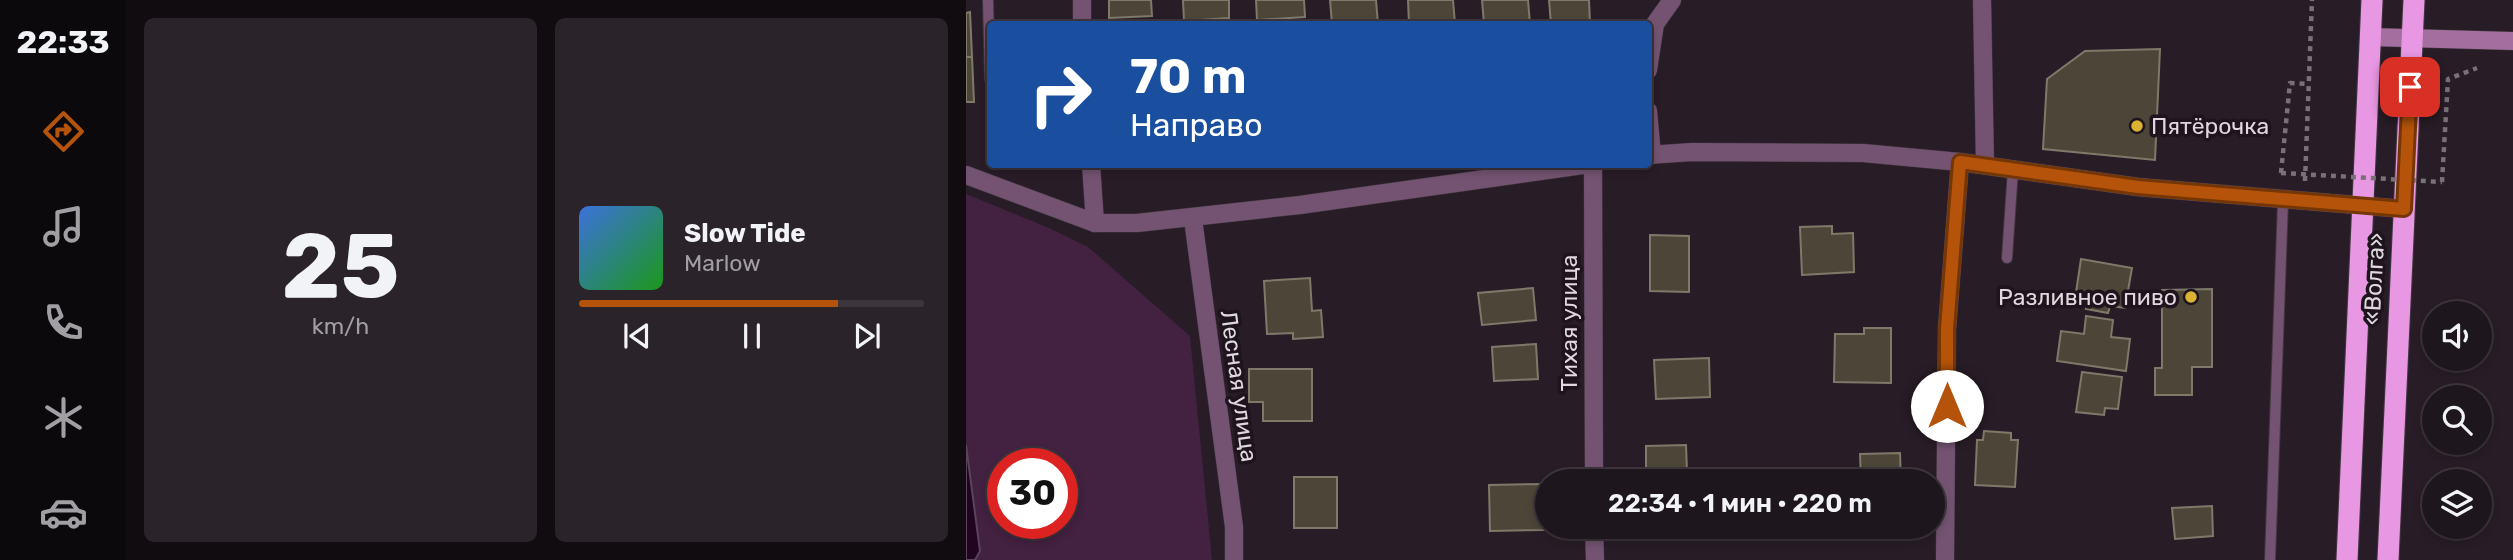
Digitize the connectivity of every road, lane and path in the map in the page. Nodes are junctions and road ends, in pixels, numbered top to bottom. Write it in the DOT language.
graph roads {
  1 [pos="988,0"];
  2 [pos="1082,0"];
  3 [pos="1672,0"];
  4 [pos="1982,0"];
  5 [pos="2312,0"];
  6 [pos="2372,0"];
  7 [pos="2414,0"];
  8 [pos="989,21"];
  9 [pos="1082,21"];
  10 [pos="2370,37"];
  11 [pos="2412,38"];
  12 [pos="2513,41"];
  13 [pos="1652,43"];
  14 [pos="2477,68"];
  15 [pos="2309,84"];
  16 [pos="1652,155"];
  17 [pos="1960,162"];
  18 [pos="1985,165"];
  19 [pos="1091,168"];
  20 [pos="1562,168"];
  21 [pos="1591,168"];
  22 [pos="2013,169"];
  23 [pos="966,175"];
  24 [pos="2304,188"];
  25 [pos="2283,201"];
  26 [pos="2362,205"];
  27 [pos="2404,209"];
  28 [pos="1193,219"];
  29 [pos="1095,223"];
  30 [pos="2007,258"];
  31 [pos="1594,469"];
  32 [pos="1594,539"];
  33 [pos="1234,560"];
  34 [pos="1595,560"];
  35 [pos="1945,560"];
  36 [pos="2270,560"];
  37 [pos="2347,560"];
  38 [pos="2388,560"];
  1 -- 8 [label="lane"];
  2 -- 9 [label="street"];
  3 -- 13 [label="street"];
  4 -- 18 [label="street"];
  5 -- 15 [label="path"];
  6 -- 10 [label="highway, «Волга»"];
  7 -- 11 [label="highway, «Волга»"];
  10 -- 11 [label="street"];
  10 -- 26 [label="highway, «Волга»"];
  11 -- 12 [label="street"];
  11 -- 27 [label="highway, «Волга»"];
  14 -- 15 [label="path, bridge"];
  15 -- 24 [label="path"];
  16 -- 17 [label="street"];
  17 -- 18 [label="street"];
  17 -- 35 [label="street"];
  18 -- 22 [label="street"];
  19 -- 29 [label="street"];
  20 -- 28 [label="street"];
  21 -- 31 [label="street, Тихая улица"];
  22 -- 25 [label="street"];
  22 -- 30 [label="lane"];
  23 -- 29 [label="street"];
  25 -- 26 [label="street"];
  25 -- 36 [label="lane"];
  26 -- 27 [label="street"];
  26 -- 37 [label="highway, «Волга»"];
  27 -- 38 [label="highway, «Волга»"];
  28 -- 29 [label="street"];
  28 -- 33 [label="street, Лесная улица"];
  32 -- 34 [label="street"];
}
